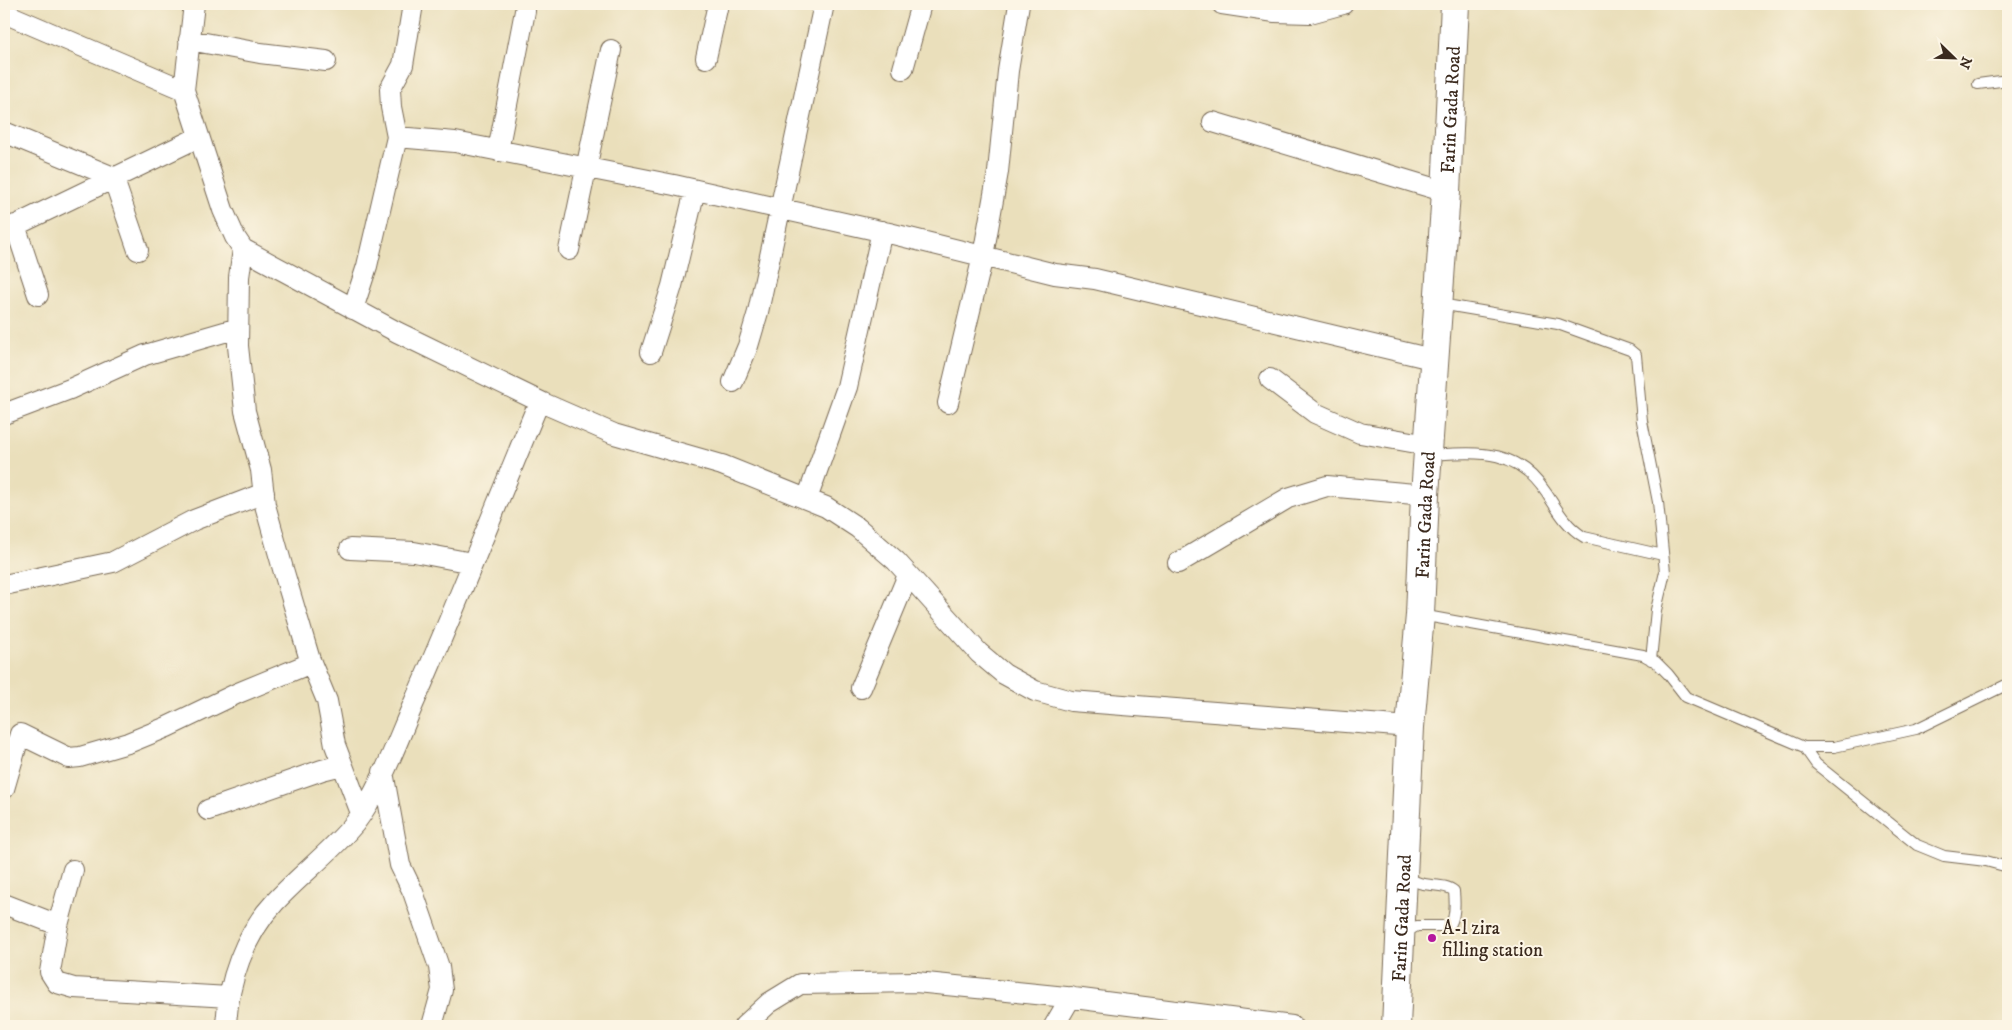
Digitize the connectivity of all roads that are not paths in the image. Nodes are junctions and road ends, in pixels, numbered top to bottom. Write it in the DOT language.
graph roads {
  1 [pos="194,4"];
  2 [pos="413,4"];
  3 [pos="718,4"];
  4 [pos="824,4"];
  5 [pos="922,4"];
  6 [pos="1019,4"];
  7 [pos="1222,4"];
  8 [pos="1344,4"];
  9 [pos="1454,4"];
  10 [pos="525,11"];
  11 [pos="4,13"];
  12 [pos="190,40"];
  13 [pos="611,50"];
  14 [pos="706,58"];
  15 [pos="326,61"];
  16 [pos="903,69"];
  17 [pos="2008,80"];
  18 [pos="1978,84"];
  19 [pos="184,90"];
  20 [pos="1213,122"];
  21 [pos="4,132"];
  22 [pos="397,136"];
  23 [pos="199,137"];
  24 [pos="498,151"];
  25 [pos="588,168"];
  26 [pos="113,177"];
  27 [pos="695,190"];
  28 [pos="1446,192"];
  29 [pos="780,209"];
  30 [pos="9,228"];
  31 [pos="882,231"];
  32 [pos="243,249"];
  33 [pos="138,250"];
  34 [pos="569,250"];
  35 [pos="983,256"];
  36 [pos="38,295"];
  37 [pos="1439,303"];
  38 [pos="353,309"];
  39 [pos="238,328"];
  40 [pos="651,352"];
  41 [pos="1436,360"];
  42 [pos="1270,379"];
  43 [pos="733,382"];
  44 [pos="539,402"];
  45 [pos="948,403"];
  46 [pos="4,414"];
  47 [pos="1428,450"];
  48 [pos="264,493"];
  49 [pos="1425,495"];
  50 [pos="807,499"];
  51 [pos="350,549"];
  52 [pos="1663,555"];
  53 [pos="472,563"];
  54 [pos="1178,563"];
  55 [pos="908,575"];
  56 [pos="4,585"];
  57 [pos="1420,615"];
  58 [pos="1651,660"];
  59 [pos="311,663"];
  60 [pos="2008,684"];
  61 [pos="861,688"];
  62 [pos="1410,727"];
  63 [pos="1804,747"];
  64 [pos="342,765"];
  65 [pos="383,772"];
  66 [pos="4,789"];
  67 [pos="208,810"];
  68 [pos="361,813"];
  69 [pos="2008,868"];
  70 [pos="73,870"];
  71 [pos="1404,874"];
  72 [pos="4,904"];
  73 [pos="58,925"];
  74 [pos="1402,935"];
  75 [pos="229,997"];
  76 [pos="1071,998"];
  77 [pos="226,1026"];
  78 [pos="432,1026"];
  79 [pos="744,1026"];
  80 [pos="1054,1026"];
  81 [pos="1292,1026"];
  82 [pos="1396,1026"];
  1 -- 12 [label="street"];
  2 -- 22 [label="street"];
  3 -- 14 [label="street"];
  4 -- 29 [label="street"];
  5 -- 16 [label="street"];
  6 -- 35 [label="street"];
  7 -- 8 [label="street"];
  9 -- 28 [label="main road, Farin Gada Road"];
  10 -- 24 [label="street"];
  11 -- 19 [label="street"];
  12 -- 15 [label="street"];
  12 -- 19 [label="street"];
  13 -- 25 [label="street"];
  17 -- 18 [label="lane"];
  19 -- 23 [label="street"];
  20 -- 28 [label="street"];
  21 -- 26 [label="street"];
  22 -- 24 [label="street"];
  22 -- 38 [label="street"];
  23 -- 26 [label="street"];
  23 -- 32 [label="street"];
  24 -- 25 [label="street"];
  25 -- 27 [label="street"];
  25 -- 34 [label="street"];
  26 -- 30 [label="street"];
  26 -- 33 [label="street"];
  27 -- 29 [label="street"];
  27 -- 40 [label="street"];
  28 -- 37 [label="main road, Farin Gada Road"];
  29 -- 31 [label="street"];
  29 -- 43 [label="street"];
  30 -- 36 [label="street"];
  31 -- 35 [label="street"];
  31 -- 50 [label="street"];
  32 -- 38 [label="street"];
  32 -- 39 [label="street"];
  35 -- 41 [label="street"];
  35 -- 45 [label="street"];
  37 -- 41 [label="main road, Farin Gada Road"];
  37 -- 52 [label="lane"];
  38 -- 44 [label="street"];
  39 -- 46 [label="street"];
  39 -- 48 [label="street"];
  41 -- 47 [label="main road, Farin Gada Road"];
  42 -- 47 [label="street"];
  44 -- 50 [label="street"];
  44 -- 53 [label="street"];
  47 -- 49 [label="main road, Farin Gada Road"];
  47 -- 52 [label="lane"];
  48 -- 56 [label="street"];
  48 -- 59 [label="street"];
  49 -- 54 [label="street"];
  49 -- 57 [label="main road, Farin Gada Road"];
  50 -- 55 [label="street"];
  51 -- 53 [label="street"];
  52 -- 58 [label="lane"];
  53 -- 65 [label="street"];
  55 -- 61 [label="street"];
  55 -- 62 [label="street"];
  57 -- 58 [label="lane"];
  57 -- 62 [label="main road, Farin Gada Road"];
  58 -- 63 [label="lane"];
  59 -- 64 [label="street"];
  59 -- 66 [label="street"];
  60 -- 63 [label="lane"];
  62 -- 71 [label="main road, Farin Gada Road"];
  63 -- 69 [label="lane"];
  64 -- 67 [label="street"];
  64 -- 68 [label="street"];
  65 -- 68 [label="street"];
  65 -- 78 [label="street"];
  68 -- 75 [label="street"];
  70 -- 73 [label="street"];
  71 -- 74 [label="main road, Farin Gada Road"];
  71 -- 74 [label="lane"];
  72 -- 73 [label="street"];
  73 -- 75 [label="street"];
  74 -- 82 [label="main road, Farin Gada Road"];
  75 -- 77 [label="street"];
  76 -- 79 [label="street"];
  76 -- 80 [label="street"];
  76 -- 81 [label="street"];
}
